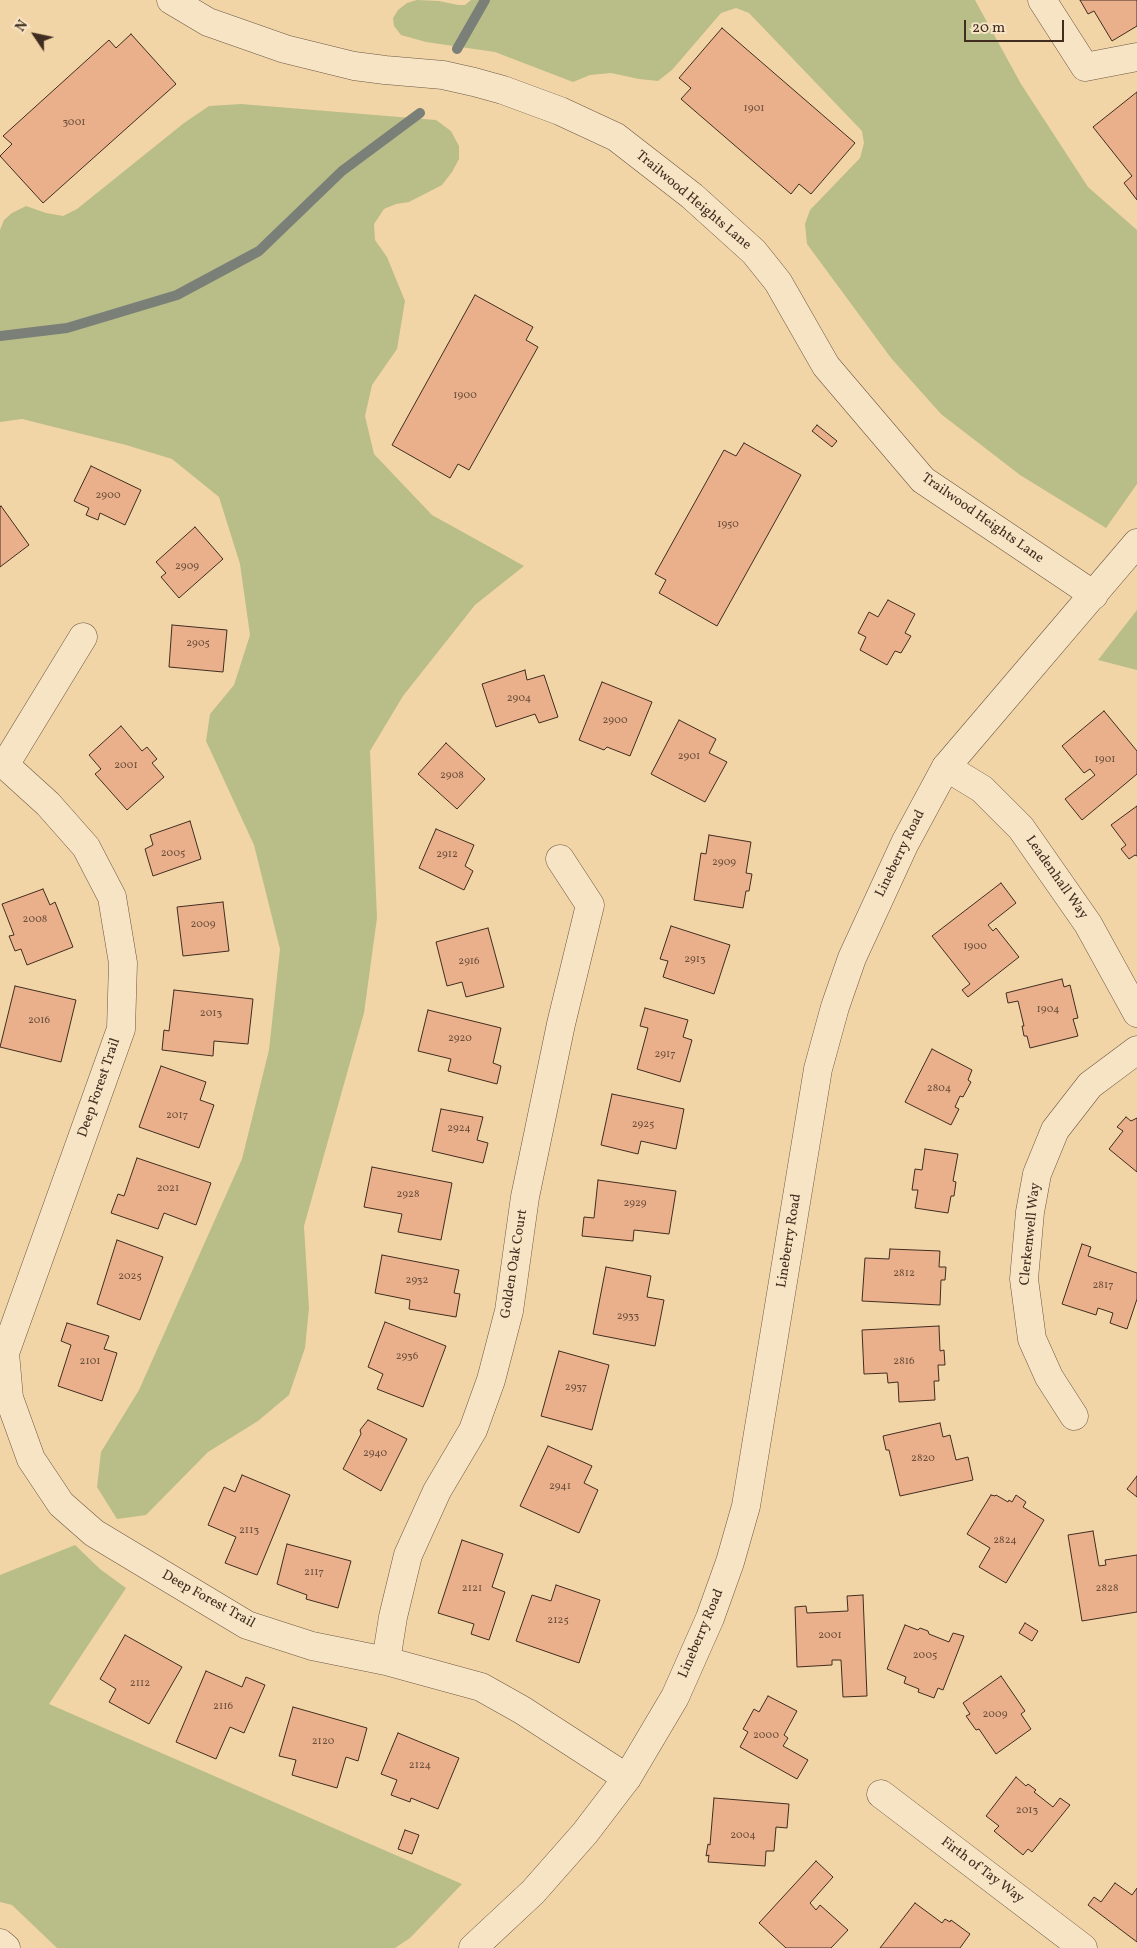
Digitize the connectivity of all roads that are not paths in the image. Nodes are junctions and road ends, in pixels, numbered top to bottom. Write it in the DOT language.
graph roads {
  1 [pos="171,0"];
  2 [pos="1042,0"];
  3 [pos="1137,57"];
  4 [pos="1137,543"];
  5 [pos="1094,595"];
  6 [pos="83,637"];
  7 [pos="2,764"];
  8 [pos="946,767"];
  9 [pos="560,859"];
  10 [pos="1137,1013"];
  11 [pos="1137,1050"];
  12 [pos="2,1353"];
  13 [pos="1074,1416"];
  14 [pos="386,1661"];
  15 [pos="627,1778"];
  16 [pos="882,1794"];
  17 [pos="0,1943"];
  18 [pos="6,1948"];
  19 [pos="473,1948"];
  20 [pos="1083,1948"];
  1 -- 5 [label="street, Trailwood Heights Lane"];
  2 -- 3 [label="street"];
  4 -- 5 [label="street, Lineberry Road"];
  5 -- 8 [label="street, Lineberry Road"];
  6 -- 7 [label="street"];
  7 -- 12 [label="street, Deep Forest Trail"];
  8 -- 10 [label="street, Leadenhall Way"];
  8 -- 15 [label="street, Lineberry Road"];
  9 -- 14 [label="street, Golden Oak Court"];
  11 -- 13 [label="street, Clerkenwell Way"];
  12 -- 14 [label="street, Deep Forest Trail"];
  14 -- 15 [label="street, Deep Forest Trail"];
  15 -- 19 [label="street, Lineberry Road"];
  16 -- 20 [label="street, Firth of Tay Way"];
  17 -- 18 [label="street"];
}
